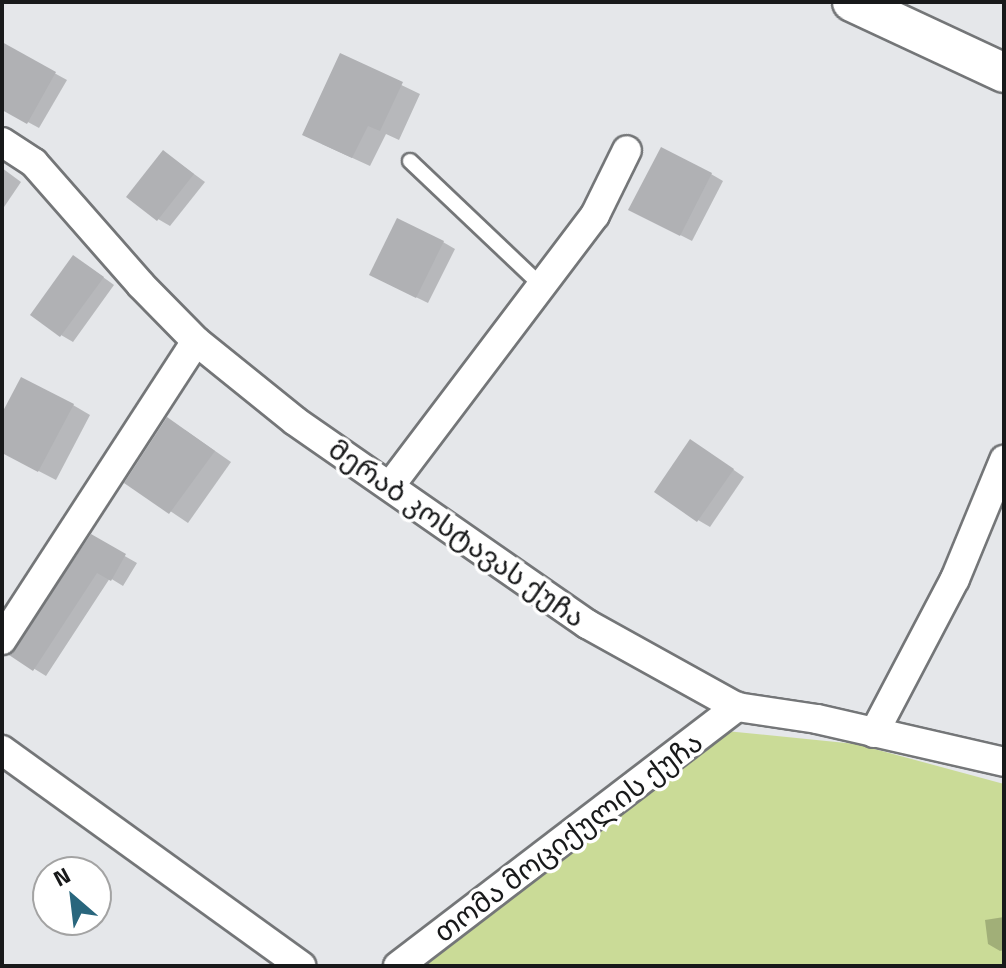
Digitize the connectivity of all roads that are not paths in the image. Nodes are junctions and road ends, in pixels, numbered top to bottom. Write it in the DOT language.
graph roads {
  1 [pos="852,2"];
  2 [pos="1004,73"];
  3 [pos="2,142"];
  4 [pos="627,150"];
  5 [pos="410,161"];
  6 [pos="543,288"];
  7 [pos="196,341"];
  8 [pos="1004,460"];
  9 [pos="390,486"];
  10 [pos="2,640"];
  11 [pos="737,707"];
  12 [pos="874,733"];
  13 [pos="2,750"];
  14 [pos="1004,762"];
  15 [pos="301,966"];
  16 [pos="398,966"];
  1 -- 2 [label="street"];
  3 -- 7 [label="street, მერაბ კოსტავას ქუჩა"];
  4 -- 6 [label="street"];
  5 -- 6 [label="lane"];
  6 -- 9 [label="street"];
  7 -- 9 [label="street, მერაბ კოსტავას ქუჩა"];
  7 -- 10 [label="street"];
  8 -- 12 [label="street"];
  9 -- 11 [label="street, მერაბ კოსტავას ქუჩა"];
  11 -- 12 [label="street, მერაბ კოსტავას ქუჩა"];
  11 -- 16 [label="street, თომა მოციქულის ქუჩა"];
  12 -- 14 [label="street, მერაბ კოსტავას ქუჩა"];
  13 -- 15 [label="street"];
}
